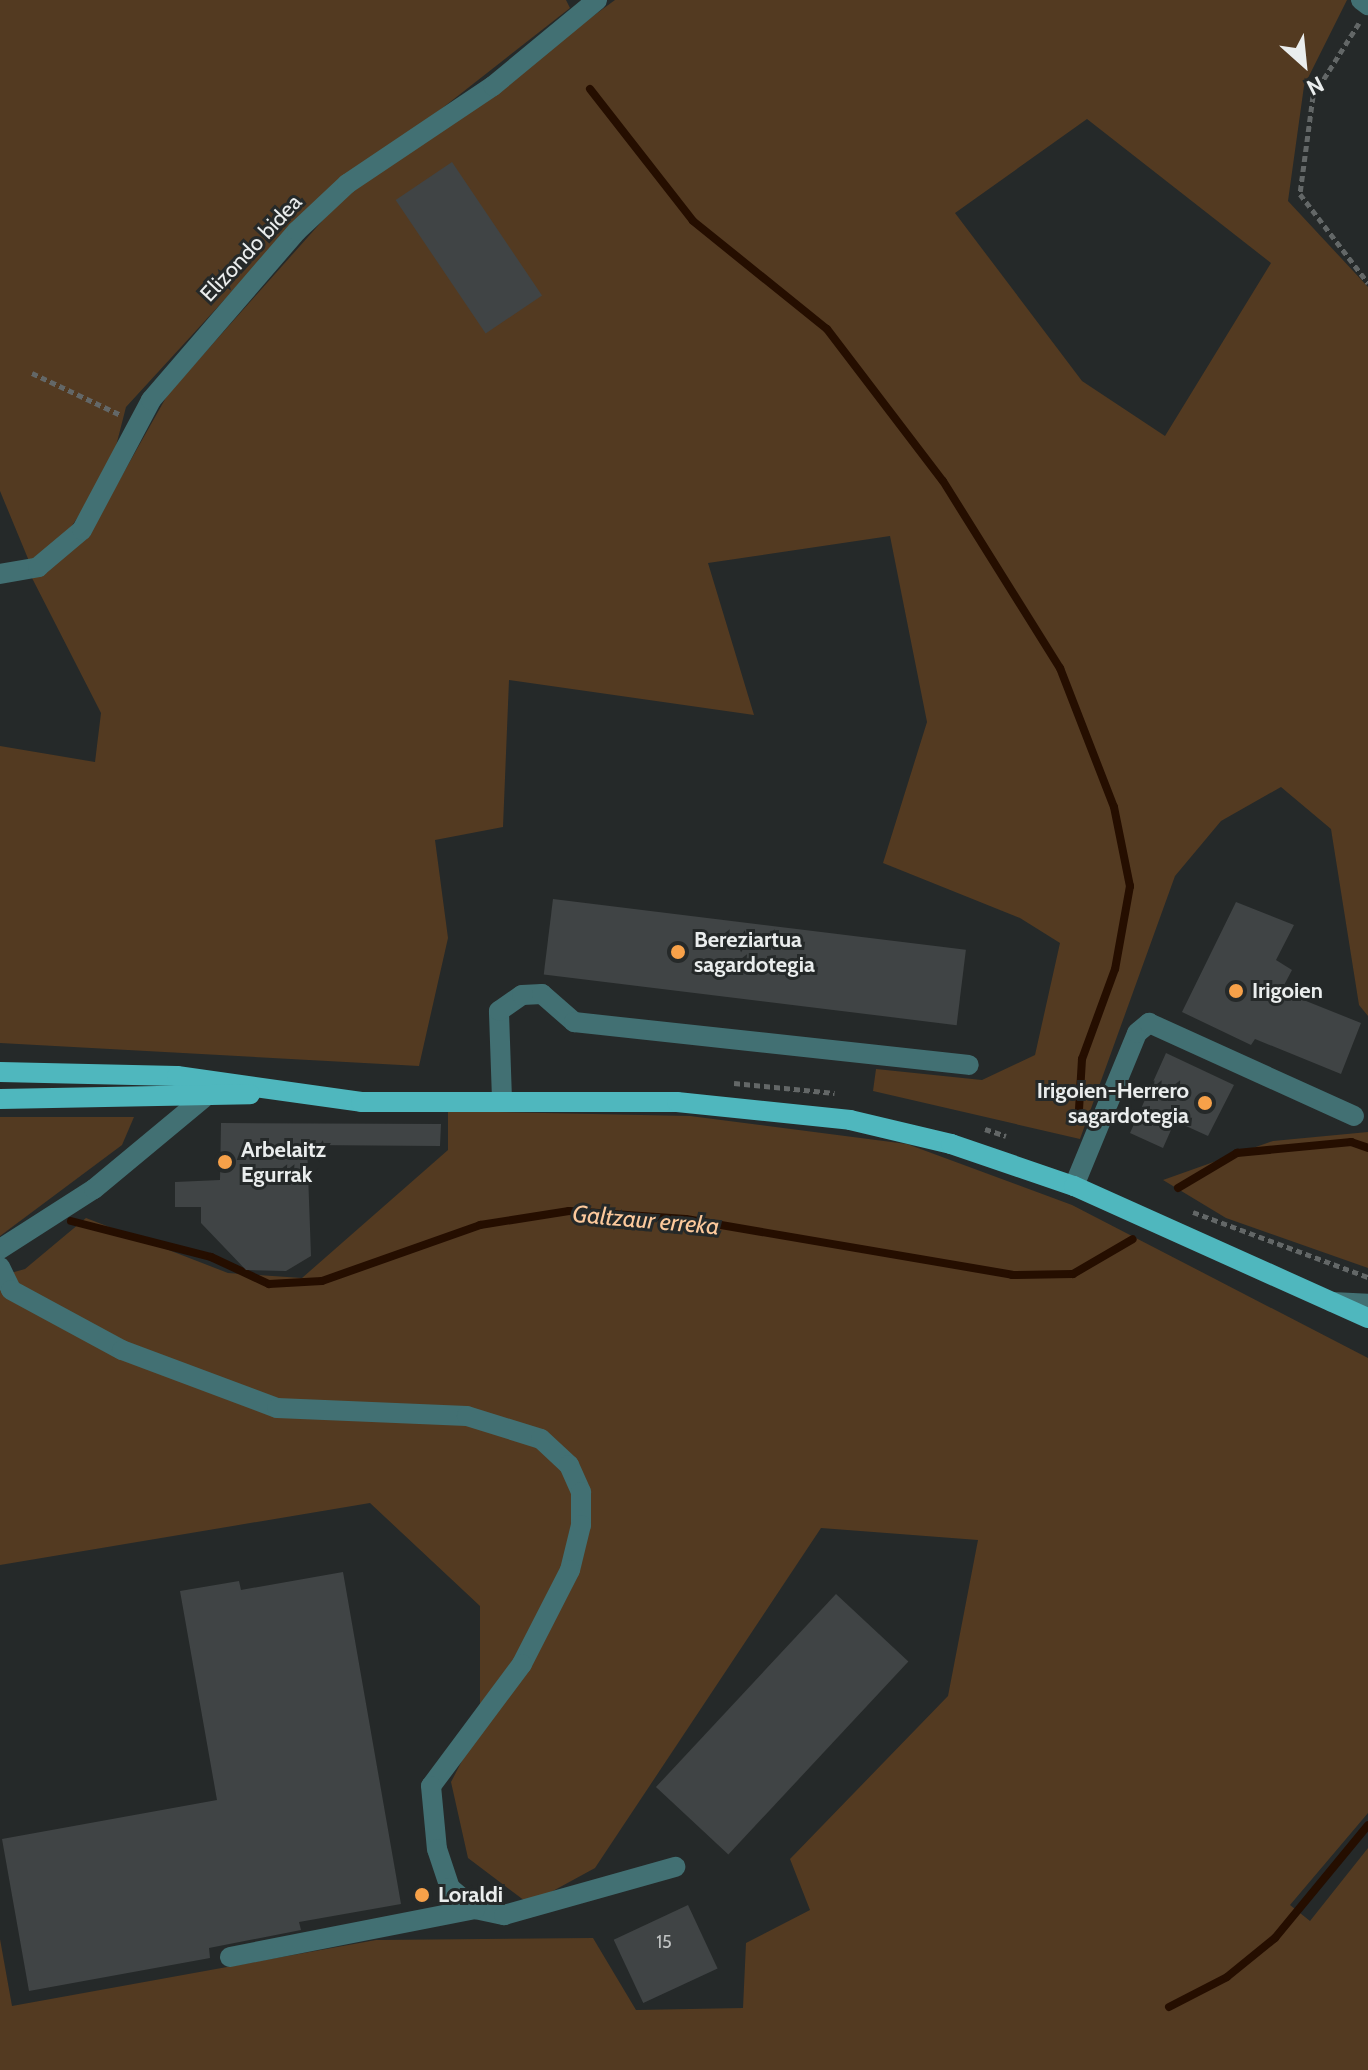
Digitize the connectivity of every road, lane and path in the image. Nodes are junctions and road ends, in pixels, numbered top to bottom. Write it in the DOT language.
graph roads {
  1 [pos="597,0"];
  2 [pos="1361,0"];
  3 [pos="1368,5"];
  4 [pos="1368,13"];
  5 [pos="1368,283"];
  6 [pos="32,373"];
  7 [pos="138,423"];
  8 [pos="0,574"];
  9 [pos="969,1065"];
  10 [pos="0,1072"];
  11 [pos="0,1090"];
  12 [pos="270,1093"];
  13 [pos="205,1097"];
  14 [pos="92,1098"];
  15 [pos="0,1099"];
  16 [pos="502,1099"];
  17 [pos="1354,1116"];
  18 [pos="1074,1186"];
  19 [pos="0,1249"];
  20 [pos="0,1267"];
  21 [pos="1329,1302"];
  22 [pos="1368,1304"];
  23 [pos="1368,1318"];
  24 [pos="675,1867"];
  25 [pos="475,1909"];
  26 [pos="230,1957"];
  1 -- 7 [label="street, Elizondo bidea"];
  2 -- 3 [label="street"];
  4 -- 5 [label="path"];
  6 -- 7 [label="path"];
  7 -- 8 [label="street, Elizondo bidea"];
  9 -- 16 [label="street"];
  10 -- 12 [label="main road"];
  11 -- 14 [label="street"];
  12 -- 13 [label="main road"];
  12 -- 16 [label="main road"];
  13 -- 14 [label="main road"];
  13 -- 19 [label="street"];
  14 -- 15 [label="main road"];
  16 -- 18 [label="main road"];
  17 -- 18 [label="street"];
  18 -- 21 [label="main road"];
  20 -- 25 [label="street"];
  21 -- 22 [label="street"];
  21 -- 23 [label="main road"];
  24 -- 25 [label="street"];
  25 -- 26 [label="street"];
}
